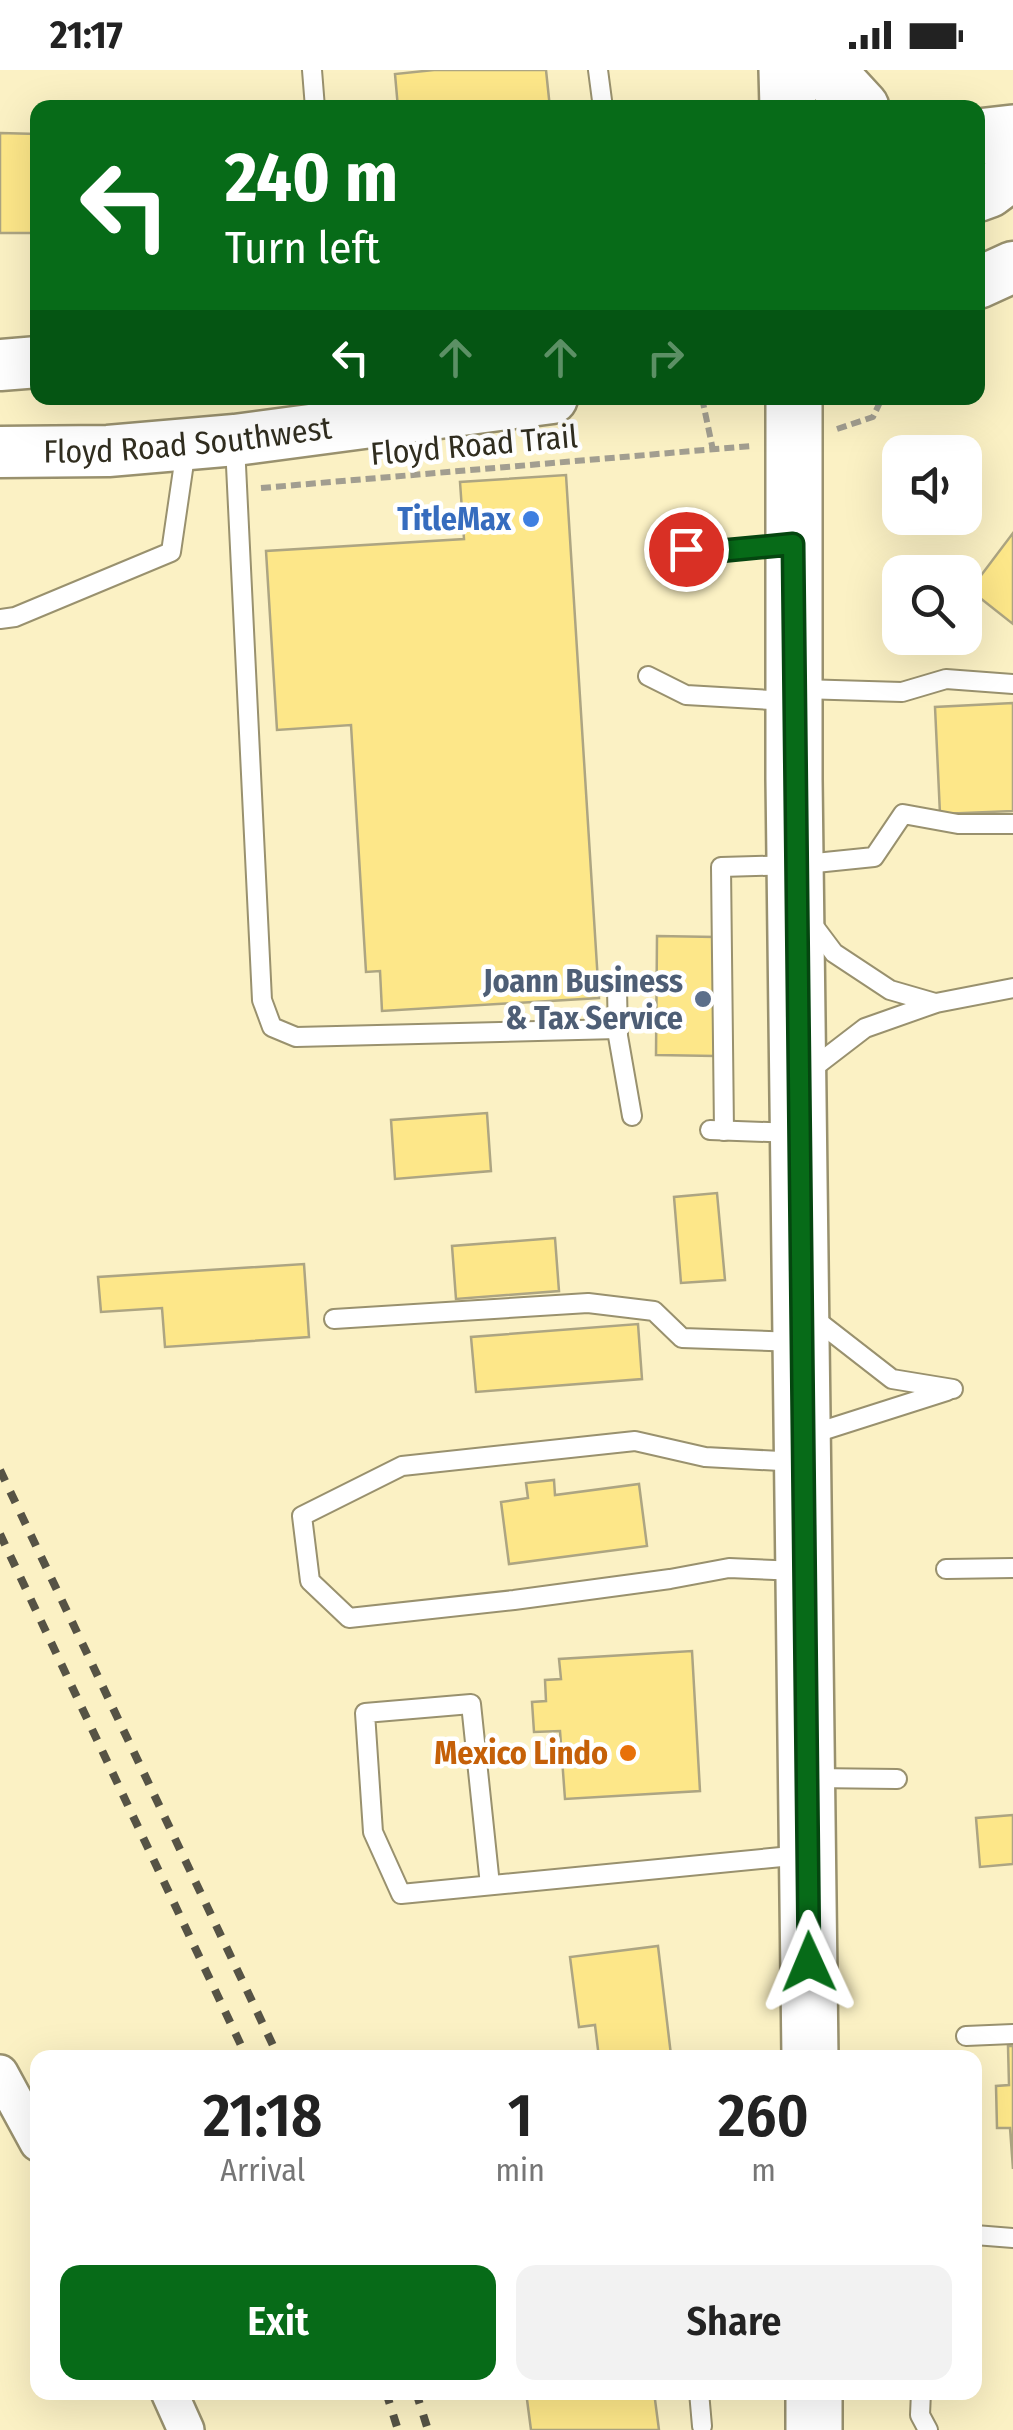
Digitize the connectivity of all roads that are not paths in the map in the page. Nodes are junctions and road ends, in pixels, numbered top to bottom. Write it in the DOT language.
graph roads {
  1 [pos="312,70"];
  2 [pos="598,70"];
  3 [pos="788,70"];
  4 [pos="826,70"];
  5 [pos="314,100"];
  6 [pos="602,100"];
  7 [pos="788,100"];
  8 [pos="854,100"];
  9 [pos="1013,133"];
  10 [pos="985,137"];
  11 [pos="1013,174"];
  12 [pos="985,193"];
  13 [pos="1013,267"];
  14 [pos="985,280"];
  15 [pos="30,363"];
  16 [pos="0,366"];
  17 [pos="498,405"];
  18 [pos="794,405"];
  19 [pos="210,442"];
  20 [pos="0,452"];
  21 [pos="793,544"];
  22 [pos="664,546"];
  23 [pos="0,619"];
  24 [pos="648,676"];
  25 [pos="1013,684"];
  26 [pos="794,695"];
  27 [pos="1013,824"];
  28 [pos="796,884"];
  29 [pos="1013,988"];
  30 [pos="617,989"];
  31 [pos="936,1003"];
  32 [pos="618,1029"];
  33 [pos="800,1078"];
  34 [pos="632,1116"];
  35 [pos="800,1134"];
  36 [pos="334,1319"];
  37 [pos="802,1326"];
  38 [pos="804,1450"];
  39 [pos="1013,1568"];
  40 [pos="946,1569"];
  41 [pos="805,1571"];
  42 [pos="807,1778"];
  43 [pos="897,1778"];
  44 [pos="808,1854"];
  45 [pos="490,1885"];
  46 [pos="1013,2034"];
  47 [pos="966,2036"];
  48 [pos="810,2050"];
  49 [pos="0,2073"];
  50 [pos="30,2128"];
  51 [pos="982,2236"];
  52 [pos="1013,2238"];
  53 [pos="173,2400"];
  54 [pos="700,2400"];
  55 [pos="814,2400"];
  56 [pos="921,2400"];
  57 [pos="702,2426"];
  58 [pos="186,2430"];
  59 [pos="814,2430"];
  60 [pos="928,2430"];
  1 -- 5 [label="lane"];
  2 -- 6 [label="lane"];
  3 -- 7 [label="main road"];
  4 -- 8 [label="main road"];
  9 -- 10 [label="main road"];
  11 -- 12 [label="main road"];
  13 -- 14 [label="main road"];
  15 -- 16 [label="main road"];
  17 -- 19 [label="main road, Floyd Road Southwest"];
  18 -- 21 [label="main road"];
  19 -- 20 [label="main road, Floyd Road Southwest"];
  19 -- 23 [label="lane"];
  19 -- 32 [label="lane"];
  21 -- 22 [label="lane"];
  21 -- 26 [label="main road"];
  24 -- 26 [label="lane"];
  25 -- 26 [label="lane"];
  26 -- 28 [label="main road"];
  27 -- 28 [label="lane"];
  28 -- 31 [label="lane"];
  28 -- 33 [label="main road"];
  28 -- 35 [label="lane"];
  29 -- 31 [label="lane"];
  30 -- 32 [label="lane"];
  31 -- 33 [label="lane"];
  32 -- 34 [label="lane"];
  33 -- 35 [label="main road"];
  35 -- 37 [label="main road"];
  36 -- 37 [label="lane"];
  37 -- 38 [label="main road"];
  37 -- 38 [label="lane"];
  38 -- 41 [label="main road"];
  38 -- 41 [label="lane"];
  39 -- 40 [label="lane"];
  41 -- 42 [label="main road"];
  42 -- 43 [label="lane"];
  42 -- 44 [label="main road"];
  44 -- 45 [label="lane"];
  44 -- 48 [label="main road"];
  45 -- 45 [label="lane"];
  46 -- 47 [label="lane"];
  49 -- 50 [label="street"];
  51 -- 52 [label="lane"];
  53 -- 58 [label="street"];
  54 -- 57 [label="lane"];
  55 -- 59 [label="main road"];
  56 -- 60 [label="lane"];
}
